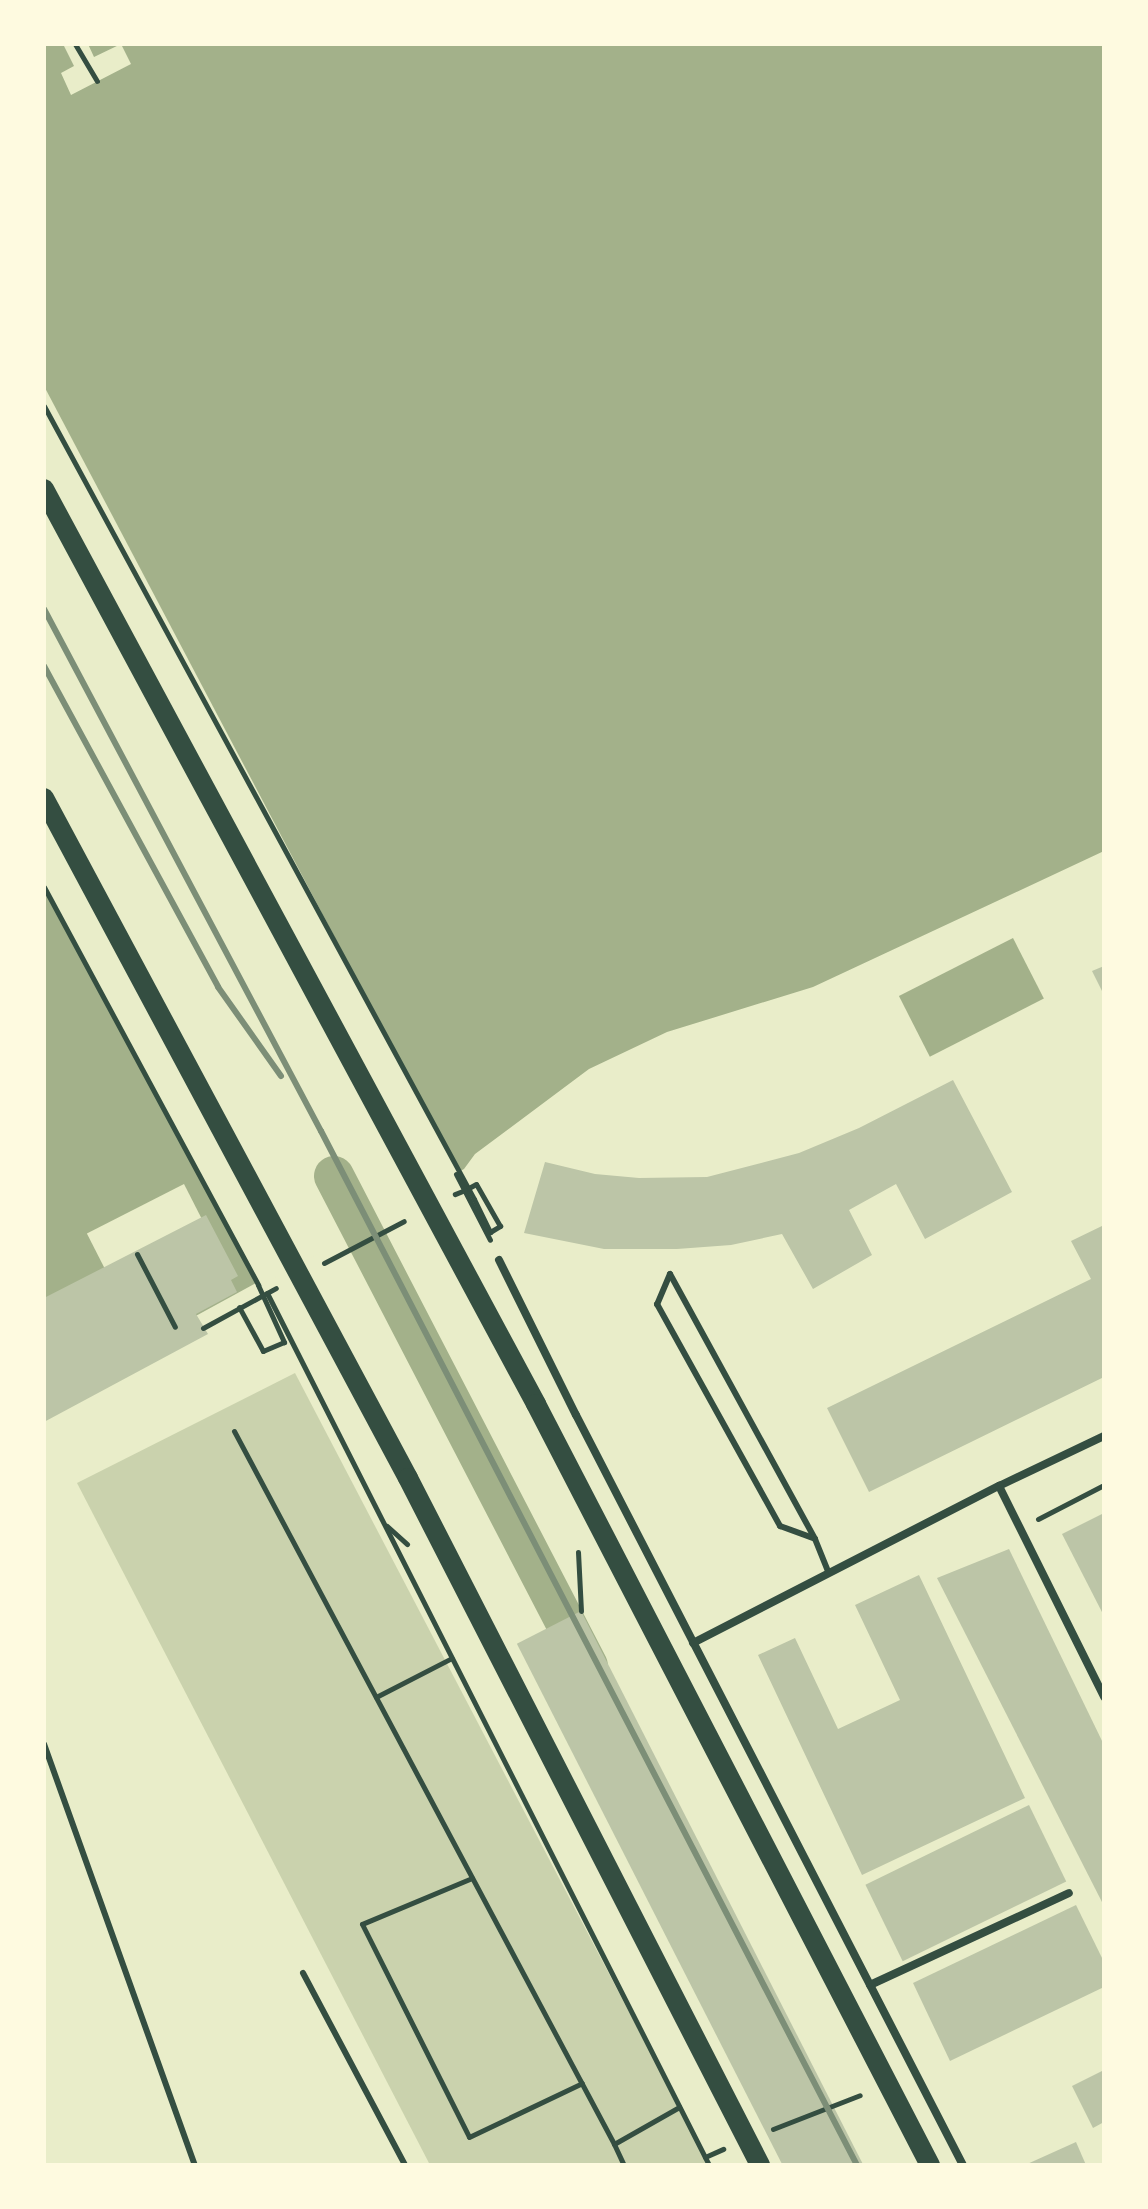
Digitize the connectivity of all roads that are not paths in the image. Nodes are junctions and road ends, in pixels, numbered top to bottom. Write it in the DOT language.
graph roads {
  1 [pos="44,489"];
  2 [pos="44,798"];
  3 [pos="499,1260"];
  4 [pos="1104,1436"];
  5 [pos="999,1486"];
  6 [pos="815,1539"];
  7 [pos="829,1573"];
  8 [pos="693,1643"];
  9 [pos="1104,1697"];
  10 [pos="44,1744"];
  11 [pos="1069,1893"];
  12 [pos="303,1973"];
  13 [pos="870,1985"];
  14 [pos="195,2165"];
  15 [pos="405,2165"];
  16 [pos="760,2165"];
  17 [pos="930,2165"];
  18 [pos="963,2165"];
  1 -- 17 [label="main road"];
  2 -- 16 [label="main road"];
  3 -- 8 [label="street"];
  4 -- 5 [label="street"];
  5 -- 7 [label="street"];
  5 -- 9 [label="street"];
  6 -- 6 [label="lane"];
  6 -- 7 [label="lane"];
  7 -- 8 [label="street"];
  8 -- 13 [label="street"];
  10 -- 14 [label="lane"];
  11 -- 13 [label="street"];
  12 -- 15 [label="lane"];
  13 -- 18 [label="street"];
}
